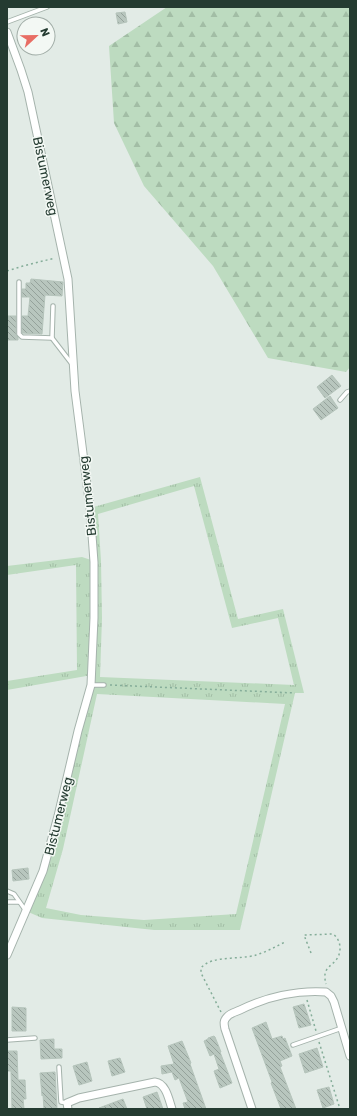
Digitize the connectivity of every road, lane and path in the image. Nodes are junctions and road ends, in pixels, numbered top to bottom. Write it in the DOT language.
graph roads {
  1 [pos="47,7"];
  2 [pos="7,22"];
  3 [pos="7,32"];
  4 [pos="64,256"];
  5 [pos="7,271"];
  6 [pos="19,282"];
  7 [pos="53,306"];
  8 [pos="52,338"];
  9 [pos="74,366"];
  10 [pos="350,391"];
  11 [pos="340,400"];
  12 [pos="91,685"];
  13 [pos="104,685"];
  14 [pos="295,693"];
  15 [pos="7,891"];
  16 [pos="7,902"];
  17 [pos="20,902"];
  18 [pos="26,911"];
  19 [pos="285,942"];
  20 [pos="311,953"];
  21 [pos="7,955"];
  22 [pos="305,992"];
  23 [pos="326,992"];
  24 [pos="226,1018"];
  25 [pos="342,1028"];
  26 [pos="318,1036"];
  27 [pos="35,1038"];
  28 [pos="7,1040"];
  29 [pos="293,1045"];
  30 [pos="350,1056"];
  31 [pos="59,1067"];
  32 [pos="68,1106"];
  33 [pos="172,1109"];
  34 [pos="252,1109"];
  35 [pos="340,1109"];
  1 -- 2 [label="lane"];
  3 -- 4 [label="street, Bistumerweg"];
  4 -- 5 [label="path"];
  4 -- 9 [label="street, Bistumerweg"];
  6 -- 8 [label="lane"];
  7 -- 8 [label="lane"];
  8 -- 9 [label="lane"];
  9 -- 12 [label="street, Bistumerweg"];
  10 -- 11 [label="lane"];
  12 -- 13 [label="lane"];
  12 -- 18 [label="street, Bistumerweg"];
  13 -- 14 [label="path"];
  15 -- 17 [label="lane"];
  16 -- 17 [label="lane"];
  17 -- 18 [label="lane"];
  18 -- 21 [label="street, Bistumerweg"];
  19 -- 24 [label="path"];
  20 -- 23 [label="path"];
  22 -- 23 [label="street"];
  22 -- 24 [label="street"];
  22 -- 26 [label="path"];
  23 -- 25 [label="street"];
  24 -- 34 [label="street"];
  25 -- 26 [label="lane"];
  25 -- 30 [label="street"];
  26 -- 29 [label="lane"];
  26 -- 35 [label="path"];
  27 -- 28 [label="lane"];
  31 -- 32 [label="lane"];
  32 -- 33 [label="street"];
}
